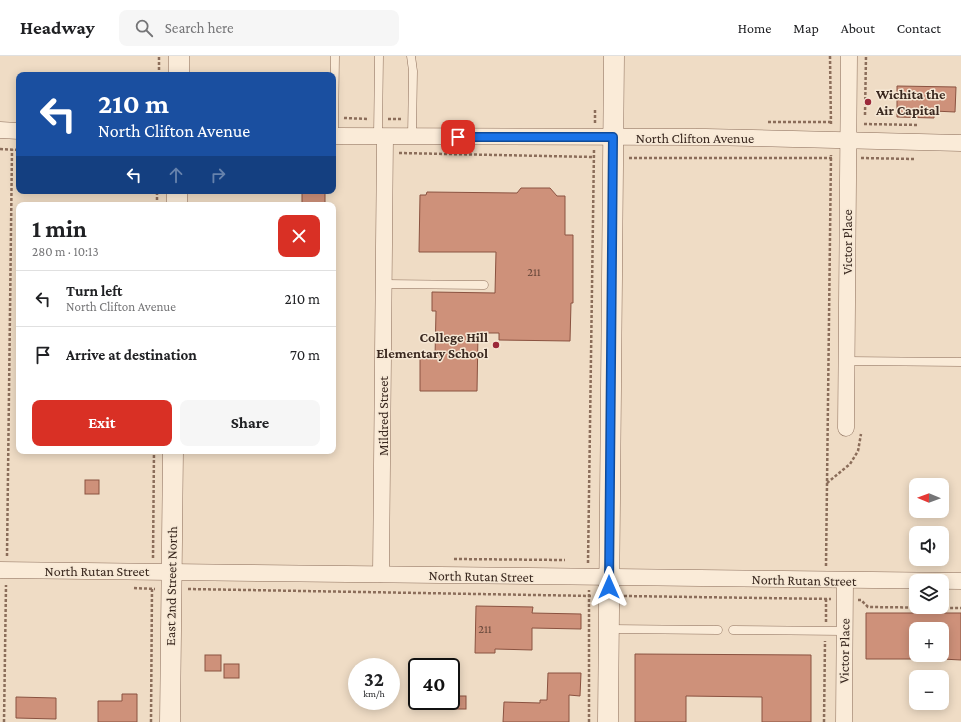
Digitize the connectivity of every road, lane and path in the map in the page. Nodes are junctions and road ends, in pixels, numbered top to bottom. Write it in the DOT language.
graph roads {
  1 [pos="159,56"];
  2 [pos="179,56"];
  3 [pos="335,56"];
  4 [pos="379,56"];
  5 [pos="411,56"];
  6 [pos="614,56"];
  7 [pos="830,56"];
  8 [pos="849,56"];
  9 [pos="158,72"];
  10 [pos="179,72"];
  11 [pos="335,72"];
  12 [pos="595,107"];
  13 [pos="0,130"];
  14 [pos="16,130"];
  15 [pos="336,136"];
  16 [pos="412,137"];
  17 [pos="604,137"];
  18 [pos="831,140"];
  19 [pos="848,140"];
  20 [pos="382,142"];
  21 [pos="961,143"];
  22 [pos="0,149"];
  23 [pos="12,150"];
  24 [pos="16,150"];
  25 [pos="603,157"];
  26 [pos="831,158"];
  27 [pos="916,158"];
  28 [pos="848,159"];
  29 [pos="384,284"];
  30 [pos="484,285"];
  31 [pos="846,361"];
  32 [pos="961,362"];
  33 [pos="846,428"];
  34 [pos="173,454"];
  35 [pos="381,574"];
  36 [pos="4,576"];
  37 [pos="588,577"];
  38 [pos="171,580"];
  39 [pos="826,580"];
  40 [pos="845,581"];
  41 [pos="961,581"];
  42 [pos="0,586"];
  43 [pos="14,586"];
  44 [pos="609,587"];
  45 [pos="129,588"];
  46 [pos="589,596"];
  47 [pos="826,599"];
  48 [pos="845,600"];
  49 [pos="961,608"];
  50 [pos="608,628"];
  51 [pos="718,630"];
  52 [pos="733,630"];
  53 [pos="825,631"];
  54 [pos="844,631"];
  55 [pos="4,722"];
  56 [pos="170,722"];
  57 [pos="589,722"];
  58 [pos="608,722"];
  59 [pos="824,722"];
  60 [pos="844,722"];
  1 -- 9 [label="path"];
  2 -- 10 [label="street"];
  3 -- 11 [label="lane"];
  4 -- 20 [label="lane"];
  5 -- 16 [label="lane"];
  6 -- 17 [label="street"];
  7 -- 18 [label="path"];
  8 -- 19 [label="street, Victor Place"];
  12 -- 17 [label="path"];
  13 -- 14 [label="street"];
  15 -- 20 [label="street, North Clifton Avenue"];
  16 -- 17 [label="street, North Clifton Avenue"];
  16 -- 20 [label="street, North Clifton Avenue"];
  17 -- 18 [label="street, North Clifton Avenue"];
  17 -- 25 [label="street"];
  17 -- 25 [label="path"];
  18 -- 19 [label="street, North Clifton Avenue"];
  18 -- 26 [label="path"];
  19 -- 21 [label="street, North Clifton Avenue"];
  19 -- 28 [label="street, Victor Place"];
  20 -- 25 [label="path"];
  20 -- 29 [label="street, Mildred Street"];
  22 -- 23 [label="path"];
  23 -- 24 [label="path"];
  23 -- 36 [label="path"];
  25 -- 26 [label="path"];
  25 -- 37 [label="path"];
  25 -- 44 [label="street"];
  26 -- 28 [label="path"];
  26 -- 39 [label="path"];
  27 -- 28 [label="path"];
  28 -- 31 [label="street, Victor Place"];
  29 -- 30 [label="lane"];
  29 -- 35 [label="street, Mildred Street"];
  31 -- 32 [label="lane"];
  31 -- 33 [label="street, Victor Place"];
  34 -- 38 [label="street, East 2nd Street North"];
  35 -- 37 [label="street, North Rutan Street"];
  35 -- 38 [label="street, North Rutan Street"];
  36 -- 38 [label="street, North Rutan Street"];
  36 -- 42 [label="path"];
  36 -- 43 [label="path"];
  36 -- 55 [label="path"];
  37 -- 44 [label="street, North Rutan Street"];
  37 -- 46 [label="path"];
  38 -- 45 [label="path"];
  38 -- 46 [label="path"];
  38 -- 56 [label="street, East 2nd Street North"];
  39 -- 40 [label="street, North Rutan Street"];
  39 -- 44 [label="street, North Rutan Street"];
  39 -- 47 [label="path"];
  40 -- 41 [label="street, North Rutan Street"];
  40 -- 48 [label="street, Victor Place"];
  44 -- 46 [label="path"];
  44 -- 47 [label="path"];
  44 -- 50 [label="street"];
  46 -- 57 [label="path"];
  47 -- 48 [label="path"];
  47 -- 53 [label="path"];
  48 -- 49 [label="path"];
  48 -- 54 [label="street, Victor Place"];
  50 -- 51 [label="lane"];
  50 -- 58 [label="street"];
  52 -- 53 [label="lane"];
  53 -- 54 [label="lane"];
  53 -- 59 [label="path"];
  54 -- 60 [label="street, Victor Place"];
}
